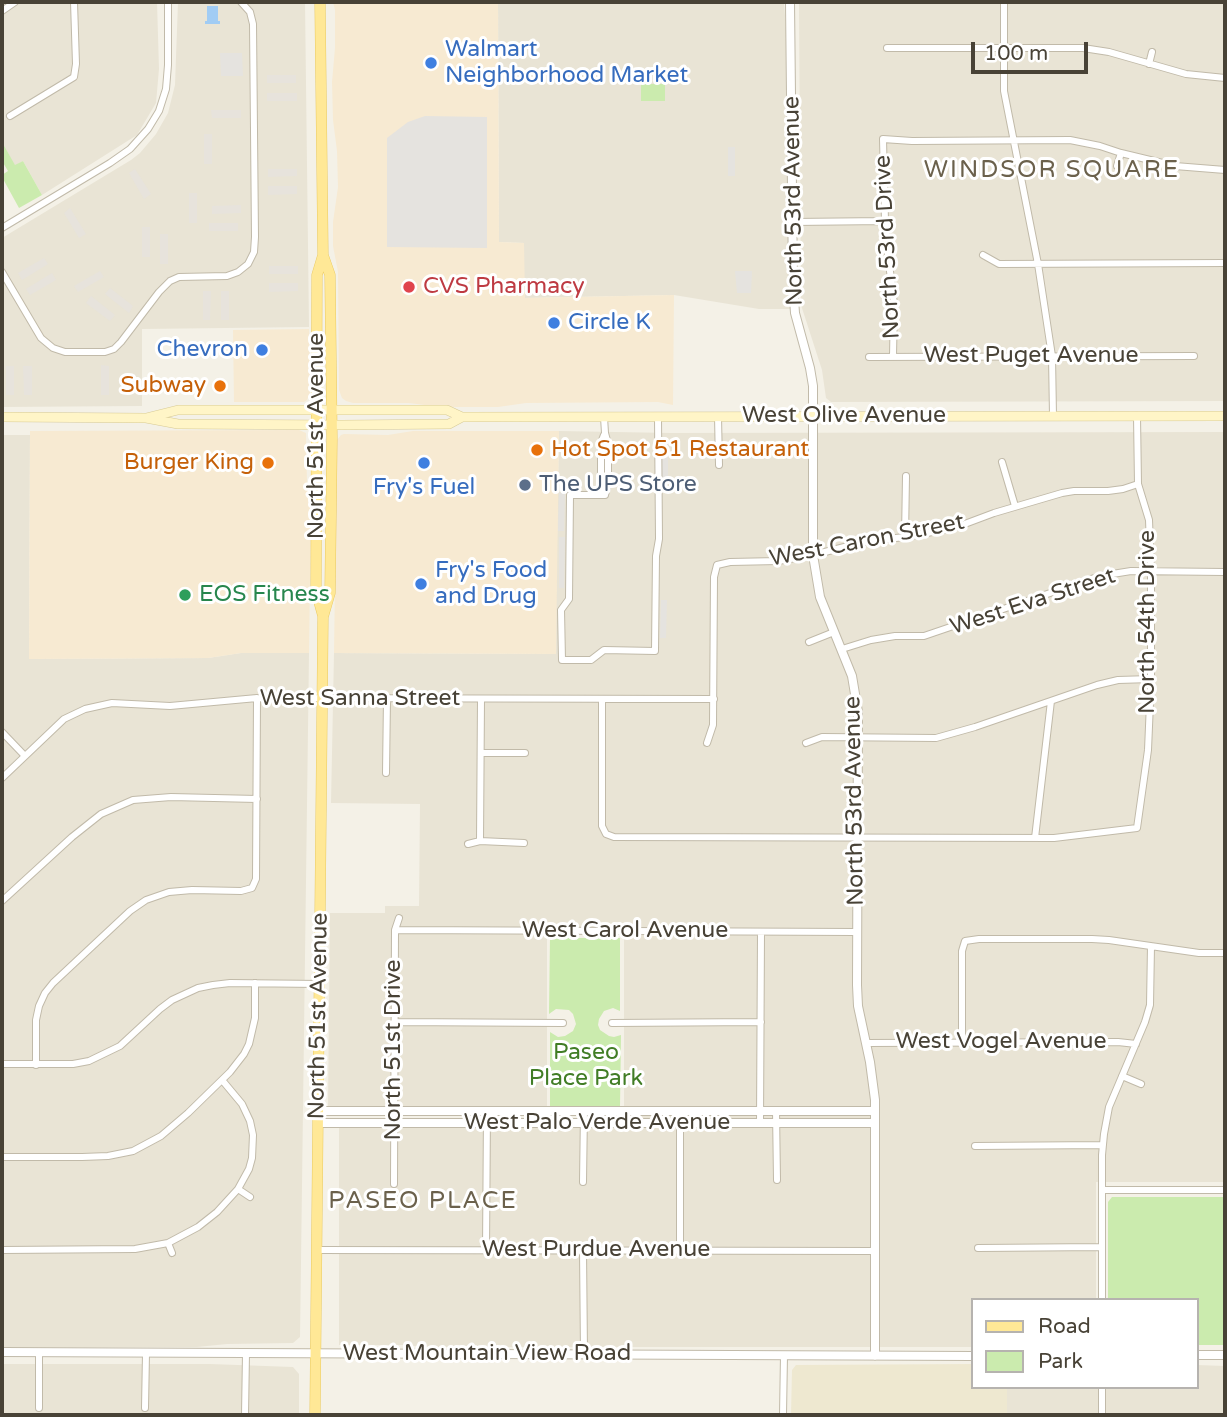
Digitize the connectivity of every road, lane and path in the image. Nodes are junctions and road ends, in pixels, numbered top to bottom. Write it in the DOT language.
graph roads {
  1 [pos="16,2"];
  2 [pos="74,2"];
  3 [pos="168,2"];
  4 [pos="241,2"];
  5 [pos="320,2"];
  6 [pos="790,2"];
  7 [pos="1004,2"];
  8 [pos="2,11"];
  9 [pos="887,48"];
  10 [pos="1004,48"];
  11 [pos="1152,52"];
  12 [pos="1149,64"];
  13 [pos="1225,78"];
  14 [pos="10,116"];
  15 [pos="1013,141"];
  16 [pos="1121,153"];
  17 [pos="1117,166"];
  18 [pos="1225,170"];
  19 [pos="885,221"];
  20 [pos="793,222"];
  21 [pos="2,228"];
  22 [pos="323,255"];
  23 [pos="983,255"];
  24 [pos="1225,263"];
  25 [pos="1038,264"];
  26 [pos="2,272"];
  27 [pos="893,356"];
  28 [pos="1052,356"];
  29 [pos="1194,356"];
  30 [pos="869,357"];
  31 [pos="317,410"];
  32 [pos="331,410"];
  33 [pos="604,416"];
  34 [pos="718,416"];
  35 [pos="813,416"];
  36 [pos="1053,416"];
  37 [pos="1137,416"];
  38 [pos="1225,416"];
  39 [pos="2,417"];
  40 [pos="462,417"];
  41 [pos="658,417"];
  42 [pos="146,418"];
  43 [pos="317,425"];
  44 [pos="332,425"];
  45 [pos="1002,463"];
  46 [pos="719,465"];
  47 [pos="906,476"];
  48 [pos="1138,484"];
  49 [pos="1015,506"];
  50 [pos="905,537"];
  51 [pos="813,555"];
  52 [pos="1152,572"];
  53 [pos="1225,572"];
  54 [pos="323,617"];
  55 [pos="834,632"];
  56 [pos="809,642"];
  57 [pos="842,649"];
  58 [pos="1151,679"];
  59 [pos="257,698"];
  60 [pos="323,698"];
  61 [pos="387,698"];
  62 [pos="481,699"];
  63 [pos="713,699"];
  64 [pos="602,700"];
  65 [pos="1051,701"];
  66 [pos="2,732"];
  67 [pos="858,737"];
  68 [pos="707,743"];
  69 [pos="806,743"];
  70 [pos="481,753"];
  71 [pos="525,753"];
  72 [pos="24,755"];
  73 [pos="386,773"];
  74 [pos="2,778"];
  75 [pos="257,799"];
  76 [pos="857,838"];
  77 [pos="1035,838"];
  78 [pos="480,841"];
  79 [pos="524,843"];
  80 [pos="468,844"];
  81 [pos="2,901"];
  82 [pos="399,918"];
  83 [pos="395,930"];
  84 [pos="761,932"];
  85 [pos="856,932"];
  86 [pos="1151,946"];
  87 [pos="1225,953"];
  88 [pos="256,984"];
  89 [pos="320,984"];
  90 [pos="394,1022"];
  91 [pos="761,1022"];
  92 [pos="563,1023"];
  93 [pos="612,1023"];
  94 [pos="866,1043"];
  95 [pos="962,1043"];
  96 [pos="1136,1044"];
  97 [pos="2,1065"];
  98 [pos="36,1065"];
  99 [pos="1122,1076"];
  100 [pos="222,1080"];
  101 [pos="1141,1084"];
  102 [pos="318,1111"];
  103 [pos="394,1111"];
  104 [pos="487,1111"];
  105 [pos="584,1111"];
  106 [pos="680,1111"];
  107 [pos="761,1111"];
  108 [pos="776,1111"];
  109 [pos="875,1111"];
  110 [pos="318,1123"];
  111 [pos="394,1123"];
  112 [pos="486,1123"];
  113 [pos="584,1123"];
  114 [pos="680,1123"];
  115 [pos="761,1123"];
  116 [pos="777,1123"];
  117 [pos="875,1123"];
  118 [pos="975,1146"];
  119 [pos="1102,1146"];
  120 [pos="2,1157"];
  121 [pos="777,1180"];
  122 [pos="583,1182"];
  123 [pos="394,1184"];
  124 [pos="238,1189"];
  125 [pos="1102,1190"];
  126 [pos="1225,1190"];
  127 [pos="250,1197"];
  128 [pos="168,1243"];
  129 [pos="1102,1247"];
  130 [pos="978,1248"];
  131 [pos="2,1250"];
  132 [pos="317,1250"];
  133 [pos="486,1250"];
  134 [pos="583,1250"];
  135 [pos="680,1250"];
  136 [pos="875,1251"];
  137 [pos="172,1253"];
  138 [pos="1102,1298"];
  139 [pos="2,1352"];
  140 [pos="39,1352"];
  141 [pos="146,1353"];
  142 [pos="246,1353"];
  143 [pos="316,1353"];
  144 [pos="584,1354"];
  145 [pos="784,1355"];
  146 [pos="875,1356"];
  147 [pos="972,1356"];
  148 [pos="1199,1356"];
  149 [pos="1225,1356"];
  150 [pos="1102,1389"];
  151 [pos="38,1408"];
  152 [pos="145,1408"];
  153 [pos="245,1415"];
  154 [pos="315,1415"];
  155 [pos="783,1415"];
  156 [pos="1102,1415"];
  1 -- 8 [label="street"];
  2 -- 14 [label="street"];
  3 -- 21 [label="street"];
  4 -- 26 [label="street"];
  5 -- 22 [label="main road, North 51st Avenue"];
  6 -- 20 [label="street, North 53rd Avenue"];
  7 -- 10 [label="street"];
  9 -- 10 [label="street"];
  10 -- 12 [label="street"];
  10 -- 15 [label="street"];
  11 -- 12 [label="street"];
  12 -- 13 [label="street"];
  15 -- 16 [label="street"];
  15 -- 19 [label="street, North 53rd Drive"];
  15 -- 25 [label="street"];
  16 -- 17 [label="street"];
  16 -- 18 [label="street"];
  19 -- 20 [label="street"];
  19 -- 27 [label="street, North 53rd Drive"];
  20 -- 35 [label="street, North 53rd Avenue"];
  22 -- 31 [label="main road, North 51st Avenue"];
  22 -- 32 [label="main road, North 51st Avenue"];
  23 -- 25 [label="street"];
  24 -- 25 [label="street"];
  25 -- 28 [label="street"];
  27 -- 28 [label="street, West Puget Avenue"];
  27 -- 30 [label="street, West Puget Avenue"];
  28 -- 29 [label="street, West Puget Avenue"];
  28 -- 36 [label="street"];
  31 -- 32 [label="main road, West Olive Avenue"];
  31 -- 42 [label="main road, West Olive Avenue"];
  31 -- 43 [label="main road, North 51st Avenue"];
  32 -- 40 [label="main road, West Olive Avenue"];
  32 -- 44 [label="main road, North 51st Avenue"];
  33 -- 40 [label="main road, West Olive Avenue"];
  33 -- 41 [label="main road, West Olive Avenue"];
  33 -- 41 [label="street"];
  34 -- 35 [label="main road, West Olive Avenue"];
  34 -- 41 [label="main road, West Olive Avenue"];
  34 -- 46 [label="street"];
  35 -- 36 [label="main road, West Olive Avenue"];
  35 -- 51 [label="street, North 53rd Avenue"];
  36 -- 37 [label="main road, West Olive Avenue"];
  37 -- 38 [label="main road, West Olive Avenue"];
  37 -- 48 [label="street, North 54th Drive"];
  39 -- 42 [label="main road, West Olive Avenue"];
  40 -- 44 [label="main road, West Olive Avenue"];
  42 -- 43 [label="main road, West Olive Avenue"];
  43 -- 44 [label="main road, West Olive Avenue"];
  43 -- 54 [label="main road, North 51st Avenue"];
  44 -- 54 [label="main road, North 51st Avenue"];
  45 -- 49 [label="street"];
  47 -- 50 [label="street"];
  48 -- 49 [label="street, West Caron Street"];
  48 -- 52 [label="street, North 54th Drive"];
  49 -- 50 [label="street, West Caron Street"];
  50 -- 51 [label="street, West Caron Street"];
  51 -- 55 [label="street, North 53rd Avenue"];
  51 -- 63 [label="street, West Caron Street"];
  52 -- 53 [label="street, West Eva Street"];
  52 -- 57 [label="street, West Eva Street"];
  52 -- 58 [label="street, North 54th Drive"];
  54 -- 60 [label="main road, North 51st Avenue"];
  55 -- 56 [label="street"];
  55 -- 57 [label="street, North 53rd Avenue"];
  57 -- 67 [label="street, North 53rd Avenue"];
  58 -- 65 [label="street"];
  58 -- 77 [label="street, North 54th Drive"];
  59 -- 60 [label="street, West Sanna Street"];
  59 -- 72 [label="street, West Sanna Street"];
  59 -- 75 [label="street"];
  60 -- 61 [label="street, West Sanna Street"];
  60 -- 89 [label="main road, North 51st Avenue"];
  61 -- 62 [label="street, West Sanna Street"];
  61 -- 73 [label="street"];
  62 -- 64 [label="street, West Sanna Street"];
  62 -- 70 [label="street"];
  63 -- 64 [label="street, West Sanna Street"];
  63 -- 68 [label="street"];
  64 -- 76 [label="street"];
  65 -- 67 [label="street"];
  65 -- 77 [label="street"];
  66 -- 72 [label="street"];
  67 -- 69 [label="street"];
  67 -- 76 [label="street, North 53rd Avenue"];
  70 -- 71 [label="street"];
  70 -- 78 [label="street"];
  72 -- 74 [label="street, West Sanna Street"];
  75 -- 81 [label="street"];
  75 -- 98 [label="street"];
  76 -- 77 [label="street"];
  76 -- 85 [label="street, North 53rd Avenue"];
  78 -- 79 [label="street"];
  78 -- 80 [label="street"];
  82 -- 83 [label="street, North 51st Drive"];
  83 -- 84 [label="street, West Carol Avenue"];
  83 -- 90 [label="street, North 51st Drive"];
  84 -- 85 [label="street, West Carol Avenue"];
  84 -- 91 [label="street"];
  85 -- 94 [label="street, North 53rd Avenue"];
  86 -- 87 [label="street"];
  86 -- 95 [label="street"];
  86 -- 96 [label="street"];
  88 -- 89 [label="street"];
  88 -- 98 [label="street"];
  88 -- 100 [label="street"];
  89 -- 102 [label="main road, North 51st Avenue"];
  90 -- 92 [label="street"];
  90 -- 103 [label="street, North 51st Drive"];
  91 -- 93 [label="street"];
  91 -- 107 [label="street"];
  94 -- 95 [label="street, West Vogel Avenue"];
  94 -- 109 [label="street, North 53rd Avenue"];
  95 -- 96 [label="street, West Vogel Avenue"];
  96 -- 99 [label="street"];
  97 -- 98 [label="street"];
  99 -- 101 [label="street"];
  99 -- 119 [label="street"];
  100 -- 120 [label="street"];
  100 -- 124 [label="street"];
  102 -- 103 [label="street, West Palo Verde Avenue"];
  102 -- 110 [label="main road, North 51st Avenue"];
  103 -- 104 [label="street, West Palo Verde Avenue"];
  103 -- 111 [label="street, North 51st Drive"];
  104 -- 105 [label="street, West Palo Verde Avenue"];
  104 -- 112 [label="street"];
  105 -- 106 [label="street, West Palo Verde Avenue"];
  105 -- 113 [label="street"];
  106 -- 107 [label="street, West Palo Verde Avenue"];
  106 -- 114 [label="street"];
  107 -- 108 [label="street, West Palo Verde Avenue"];
  107 -- 115 [label="street"];
  108 -- 109 [label="street, West Palo Verde Avenue"];
  108 -- 116 [label="street"];
  109 -- 117 [label="street, North 53rd Avenue"];
  110 -- 111 [label="street, West Palo Verde Avenue"];
  110 -- 132 [label="main road, North 51st Avenue"];
  111 -- 112 [label="street, West Palo Verde Avenue"];
  111 -- 123 [label="street, North 51st Drive"];
  112 -- 113 [label="street, West Palo Verde Avenue"];
  112 -- 133 [label="street"];
  113 -- 114 [label="street, West Palo Verde Avenue"];
  113 -- 122 [label="street"];
  114 -- 115 [label="street, West Palo Verde Avenue"];
  114 -- 135 [label="street"];
  115 -- 116 [label="street, West Palo Verde Avenue"];
  116 -- 117 [label="street, West Palo Verde Avenue"];
  116 -- 121 [label="street"];
  117 -- 136 [label="street, North 53rd Avenue"];
  118 -- 119 [label="street"];
  119 -- 125 [label="street"];
  124 -- 127 [label="street"];
  124 -- 128 [label="street"];
  125 -- 126 [label="street"];
  125 -- 129 [label="street"];
  128 -- 131 [label="street"];
  128 -- 137 [label="street"];
  129 -- 130 [label="street"];
  129 -- 138 [label="street"];
  132 -- 133 [label="street, West Purdue Avenue"];
  132 -- 143 [label="main road, North 51st Avenue"];
  133 -- 134 [label="street, West Purdue Avenue"];
  134 -- 135 [label="street, West Purdue Avenue"];
  134 -- 144 [label="street"];
  135 -- 136 [label="street, West Purdue Avenue"];
  136 -- 146 [label="street, North 53rd Avenue"];
  139 -- 140 [label="street, West Mountain View Road"];
  140 -- 141 [label="street, West Mountain View Road"];
  140 -- 151 [label="street"];
  141 -- 142 [label="street, West Mountain View Road"];
  141 -- 152 [label="street"];
  142 -- 143 [label="street, West Mountain View Road"];
  142 -- 153 [label="street"];
  143 -- 144 [label="street, West Mountain View Road"];
  143 -- 154 [label="main road, North 51st Avenue"];
  144 -- 145 [label="street, West Mountain View Road"];
  145 -- 146 [label="street, West Mountain View Road"];
  145 -- 155 [label="street"];
  146 -- 147 [label="street, West Mountain View Road"];
  148 -- 149 [label="street"];
  150 -- 156 [label="street"];
}
